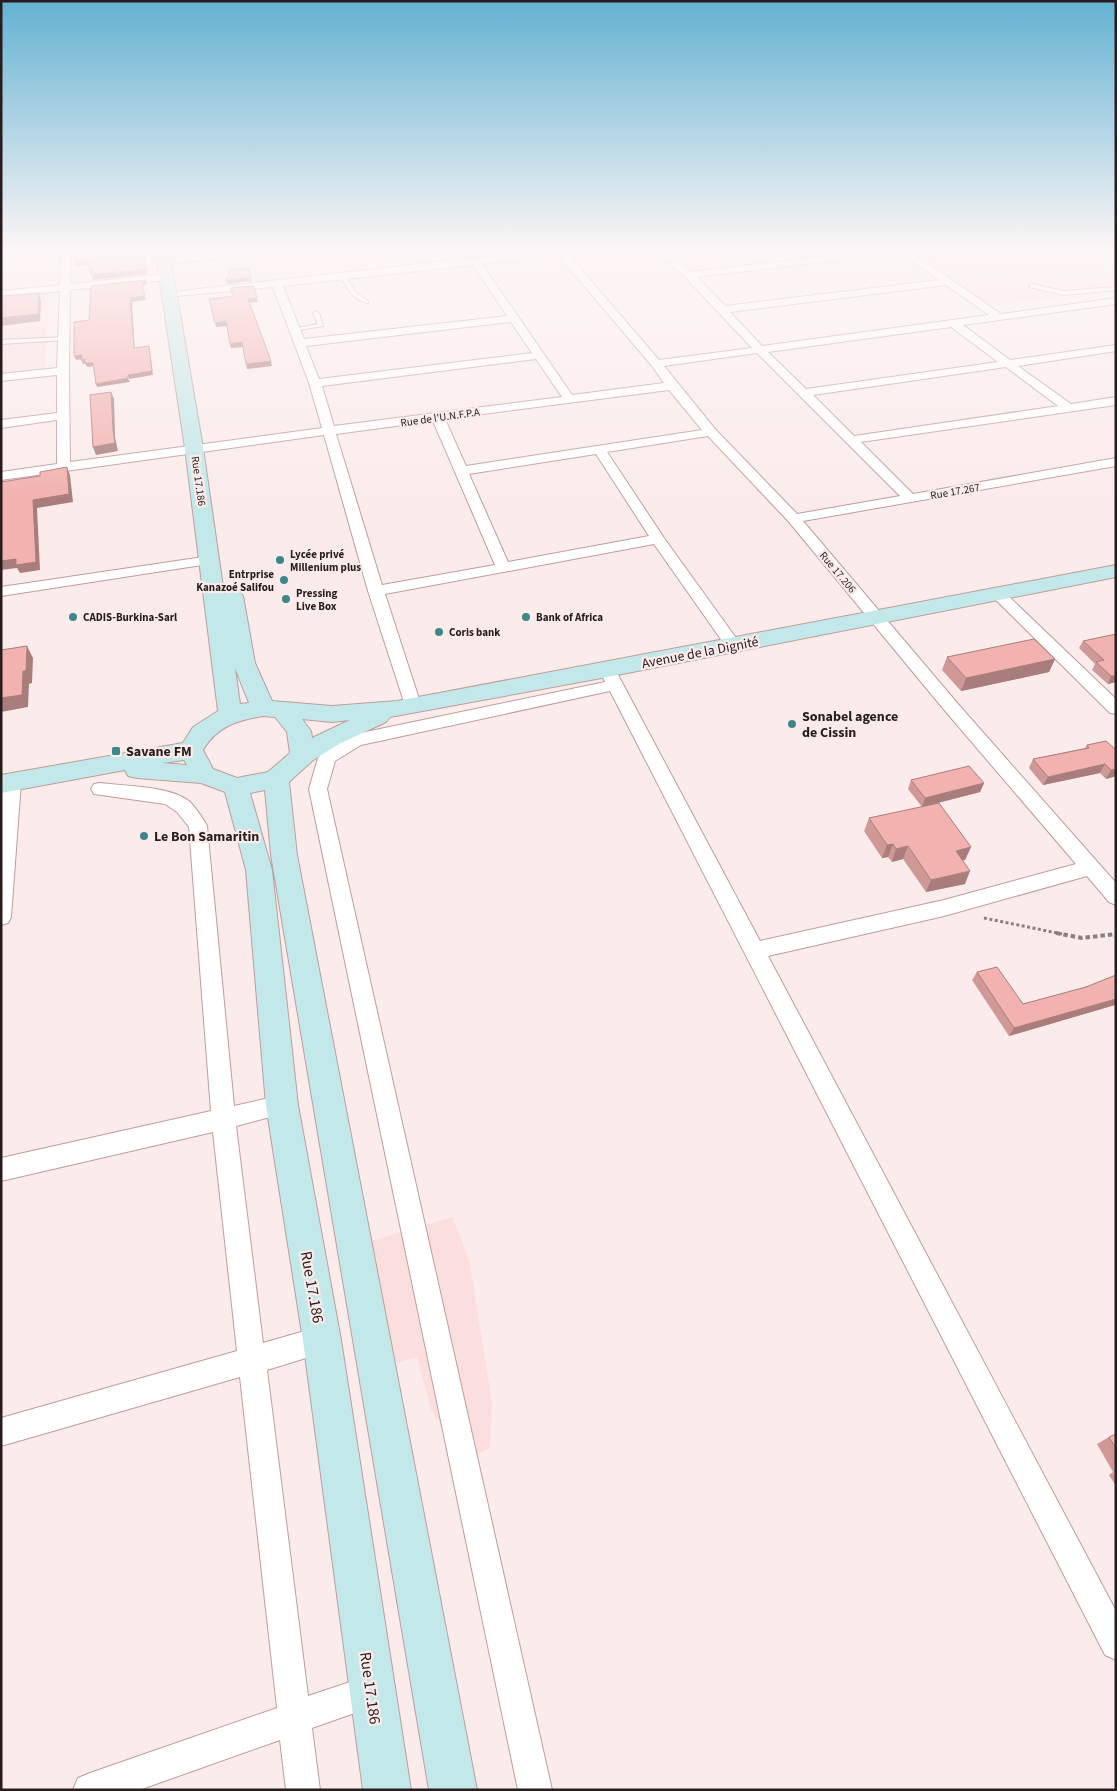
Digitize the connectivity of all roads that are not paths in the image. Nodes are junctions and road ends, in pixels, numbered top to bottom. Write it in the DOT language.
graph roads {
  1 [pos="65,333"];
  2 [pos="177,333"];
  3 [pos="187,333"];
  4 [pos="296,333"];
  5 [pos="390,333"];
  6 [pos="525,333"];
  7 [pos="629,333"];
  8 [pos="743,333"];
  9 [pos="887,333"];
  10 [pos="966,333"];
  11 [pos="65,338"];
  12 [pos="1,342"];
  13 [pos="301,343"];
  14 [pos="1116,348"];
  15 [pos="759,349"];
  16 [pos="540,356"];
  17 [pos="1008,363"];
  18 [pos="656,364"];
  19 [pos="63,371"];
  20 [pos="1,378"];
  21 [pos="315,383"];
  22 [pos="672,386"];
  23 [pos="804,393"];
  24 [pos="569,399"];
  25 [pos="1116,401"];
  26 [pos="1070,408"];
  27 [pos="63,416"];
  28 [pos="438,417"];
  29 [pos="1,424"];
  30 [pos="328,432"];
  31 [pos="711,432"];
  32 [pos="852,440"];
  33 [pos="201,447"];
  34 [pos="599,449"];
  35 [pos="1113,465"];
  36 [pos="64,467"];
  37 [pos="461,471"];
  38 [pos="1,476"];
  39 [pos="911,499"];
  40 [pos="794,519"];
  41 [pos="658,538"];
  42 [pos="223,560"];
  43 [pos="503,567"];
  44 [pos="1116,571"];
  45 [pos="376,591"];
  46 [pos="1,592"];
  47 [pos="997,593"];
  48 [pos="876,617"];
  49 [pos="733,645"];
  50 [pos="611,678"];
  51 [pos="405,707"];
  52 [pos="272,709"];
  53 [pos="1116,709"];
  54 [pos="230,714"];
  55 [pos="191,750"];
  56 [pos="303,755"];
  57 [pos="99,778"];
  58 [pos="276,779"];
  59 [pos="220,781"];
  60 [pos="7,783"];
  61 [pos="1090,868"];
  62 [pos="1116,897"];
  63 [pos="1,917"];
  64 [pos="754,951"];
  65 [pos="282,1105"];
  66 [pos="223,1119"];
  67 [pos="1,1170"];
  68 [pos="322,1340"];
  69 [pos="253,1360"];
  70 [pos="1,1432"];
  71 [pos="1116,1644"];
  72 [pos="371,1691"];
  73 [pos="296,1717"];
  74 [pos="90,1790"];
  75 [pos="303,1790"];
  76 [pos="387,1790"];
  77 [pos="453,1790"];
  78 [pos="535,1790"];
  1 -- 11 [label="street"];
  2 -- 33 [label="main road, Rue 17.186"];
  3 -- 33 [label="main road"];
  4 -- 13 [label="street"];
  5 -- 13 [label="street"];
  6 -- 16 [label="street"];
  7 -- 18 [label="street, Rue 17.206"];
  8 -- 15 [label="street"];
  9 -- 15 [label="street"];
  10 -- 17 [label="street"];
  11 -- 12 [label="lane"];
  11 -- 19 [label="street"];
  13 -- 21 [label="street"];
  14 -- 17 [label="street"];
  15 -- 18 [label="street"];
  15 -- 23 [label="street"];
  16 -- 21 [label="street"];
  16 -- 24 [label="street"];
  17 -- 23 [label="street"];
  17 -- 26 [label="street"];
  18 -- 22 [label="street, Rue 17.206"];
  19 -- 20 [label="street"];
  19 -- 27 [label="street"];
  21 -- 30 [label="street"];
  22 -- 24 [label="street, Rue de l'U.N.F.P.A"];
  22 -- 31 [label="street, Rue 17.206"];
  23 -- 32 [label="street"];
  24 -- 28 [label="street, Rue de l'U.N.F.P.A"];
  25 -- 26 [label="street"];
  26 -- 32 [label="street"];
  27 -- 29 [label="street"];
  27 -- 36 [label="street"];
  28 -- 30 [label="street, Rue de l'U.N.F.P.A"];
  28 -- 37 [label="street"];
  30 -- 33 [label="street, Rue de l'U.N.F.P.A"];
  30 -- 45 [label="street"];
  31 -- 34 [label="street"];
  31 -- 40 [label="street, Rue 17.206"];
  32 -- 39 [label="street"];
  33 -- 36 [label="street, Rue de l'U.N.F.P.A"];
  33 -- 42 [label="main road, Rue 17.186"];
  34 -- 37 [label="street"];
  34 -- 41 [label="street"];
  35 -- 39 [label="street, Rue 17.267"];
  36 -- 38 [label="street, Rue de l'U.N.F.P.A"];
  37 -- 43 [label="street"];
  39 -- 40 [label="street, Rue 17.267"];
  40 -- 48 [label="street, Rue 17.206"];
  41 -- 43 [label="street"];
  41 -- 49 [label="street"];
  42 -- 46 [label="street"];
  42 -- 52 [label="main road"];
  42 -- 54 [label="main road, Rue 17.186"];
  43 -- 45 [label="street"];
  44 -- 47 [label="main road, Avenue de la Dignité"];
  45 -- 51 [label="street"];
  47 -- 48 [label="main road, Avenue de la Dignité"];
  47 -- 53 [label="street"];
  48 -- 49 [label="main road, Avenue de la Dignité"];
  48 -- 61 [label="street, Rue 17.206"];
  49 -- 50 [label="main road, Avenue de la Dignité"];
  50 -- 51 [label="main road, Avenue de la Dignité"];
  50 -- 64 [label="street"];
  50 -- 78 [label="street"];
  51 -- 52 [label="main road, Avenue de la Dignité"];
  51 -- 56 [label="main road"];
  52 -- 54 [label="main road"];
  52 -- 56 [label="main road"];
  54 -- 55 [label="main road"];
  55 -- 57 [label="main road"];
  55 -- 59 [label="main road"];
  56 -- 58 [label="main road"];
  57 -- 59 [label="main road"];
  57 -- 60 [label="main road"];
  57 -- 66 [label="street"];
  58 -- 59 [label="main road"];
  58 -- 77 [label="main road"];
  59 -- 65 [label="main road, Rue 17.186"];
  60 -- 63 [label="street"];
  61 -- 62 [label="street, Rue 17.206"];
  61 -- 64 [label="street"];
  64 -- 71 [label="street"];
  65 -- 66 [label="street"];
  65 -- 68 [label="main road, Rue 17.186"];
  66 -- 67 [label="street"];
  66 -- 69 [label="street"];
  68 -- 69 [label="street"];
  68 -- 72 [label="main road, Rue 17.186"];
  69 -- 70 [label="street"];
  69 -- 73 [label="street"];
  72 -- 73 [label="street"];
  72 -- 76 [label="main road, Rue 17.186"];
  73 -- 74 [label="street"];
  73 -- 75 [label="street"];
}
